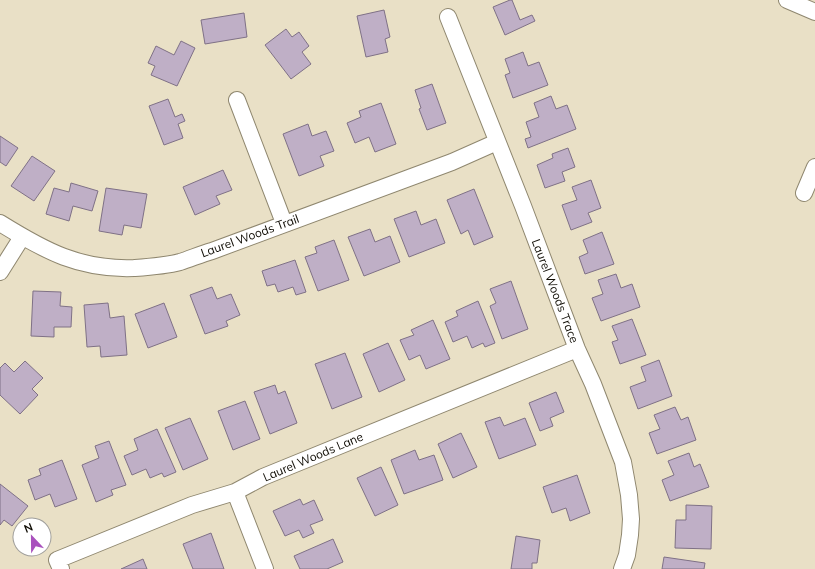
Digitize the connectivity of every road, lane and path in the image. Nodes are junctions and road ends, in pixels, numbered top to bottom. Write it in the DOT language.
graph roads {
  1 [pos="787,0"];
  2 [pos="815,12"];
  3 [pos="448,17"];
  4 [pos="238,100"];
  5 [pos="497,142"];
  6 [pos="815,167"];
  7 [pos="804,193"];
  8 [pos="0,223"];
  9 [pos="284,224"];
  10 [pos="22,237"];
  11 [pos="0,272"];
  12 [pos="577,349"];
  13 [pos="235,492"];
  14 [pos="61,569"];
  15 [pos="265,569"];
  16 [pos="622,569"];
  1 -- 2 [label="street"];
  3 -- 5 [label="street, Laurel Woods Trace"];
  4 -- 9 [label="street"];
  5 -- 9 [label="street, Laurel Woods Trail"];
  5 -- 12 [label="street, Laurel Woods Trace"];
  6 -- 7 [label="street"];
  8 -- 10 [label="street, Laurel Woods Trail"];
  9 -- 10 [label="street, Laurel Woods Trail"];
  10 -- 11 [label="street"];
  12 -- 13 [label="street, Laurel Woods Lane"];
  12 -- 16 [label="street, Laurel Woods Trace"];
  13 -- 14 [label="street, Laurel Woods Lane"];
  13 -- 15 [label="street"];
}
